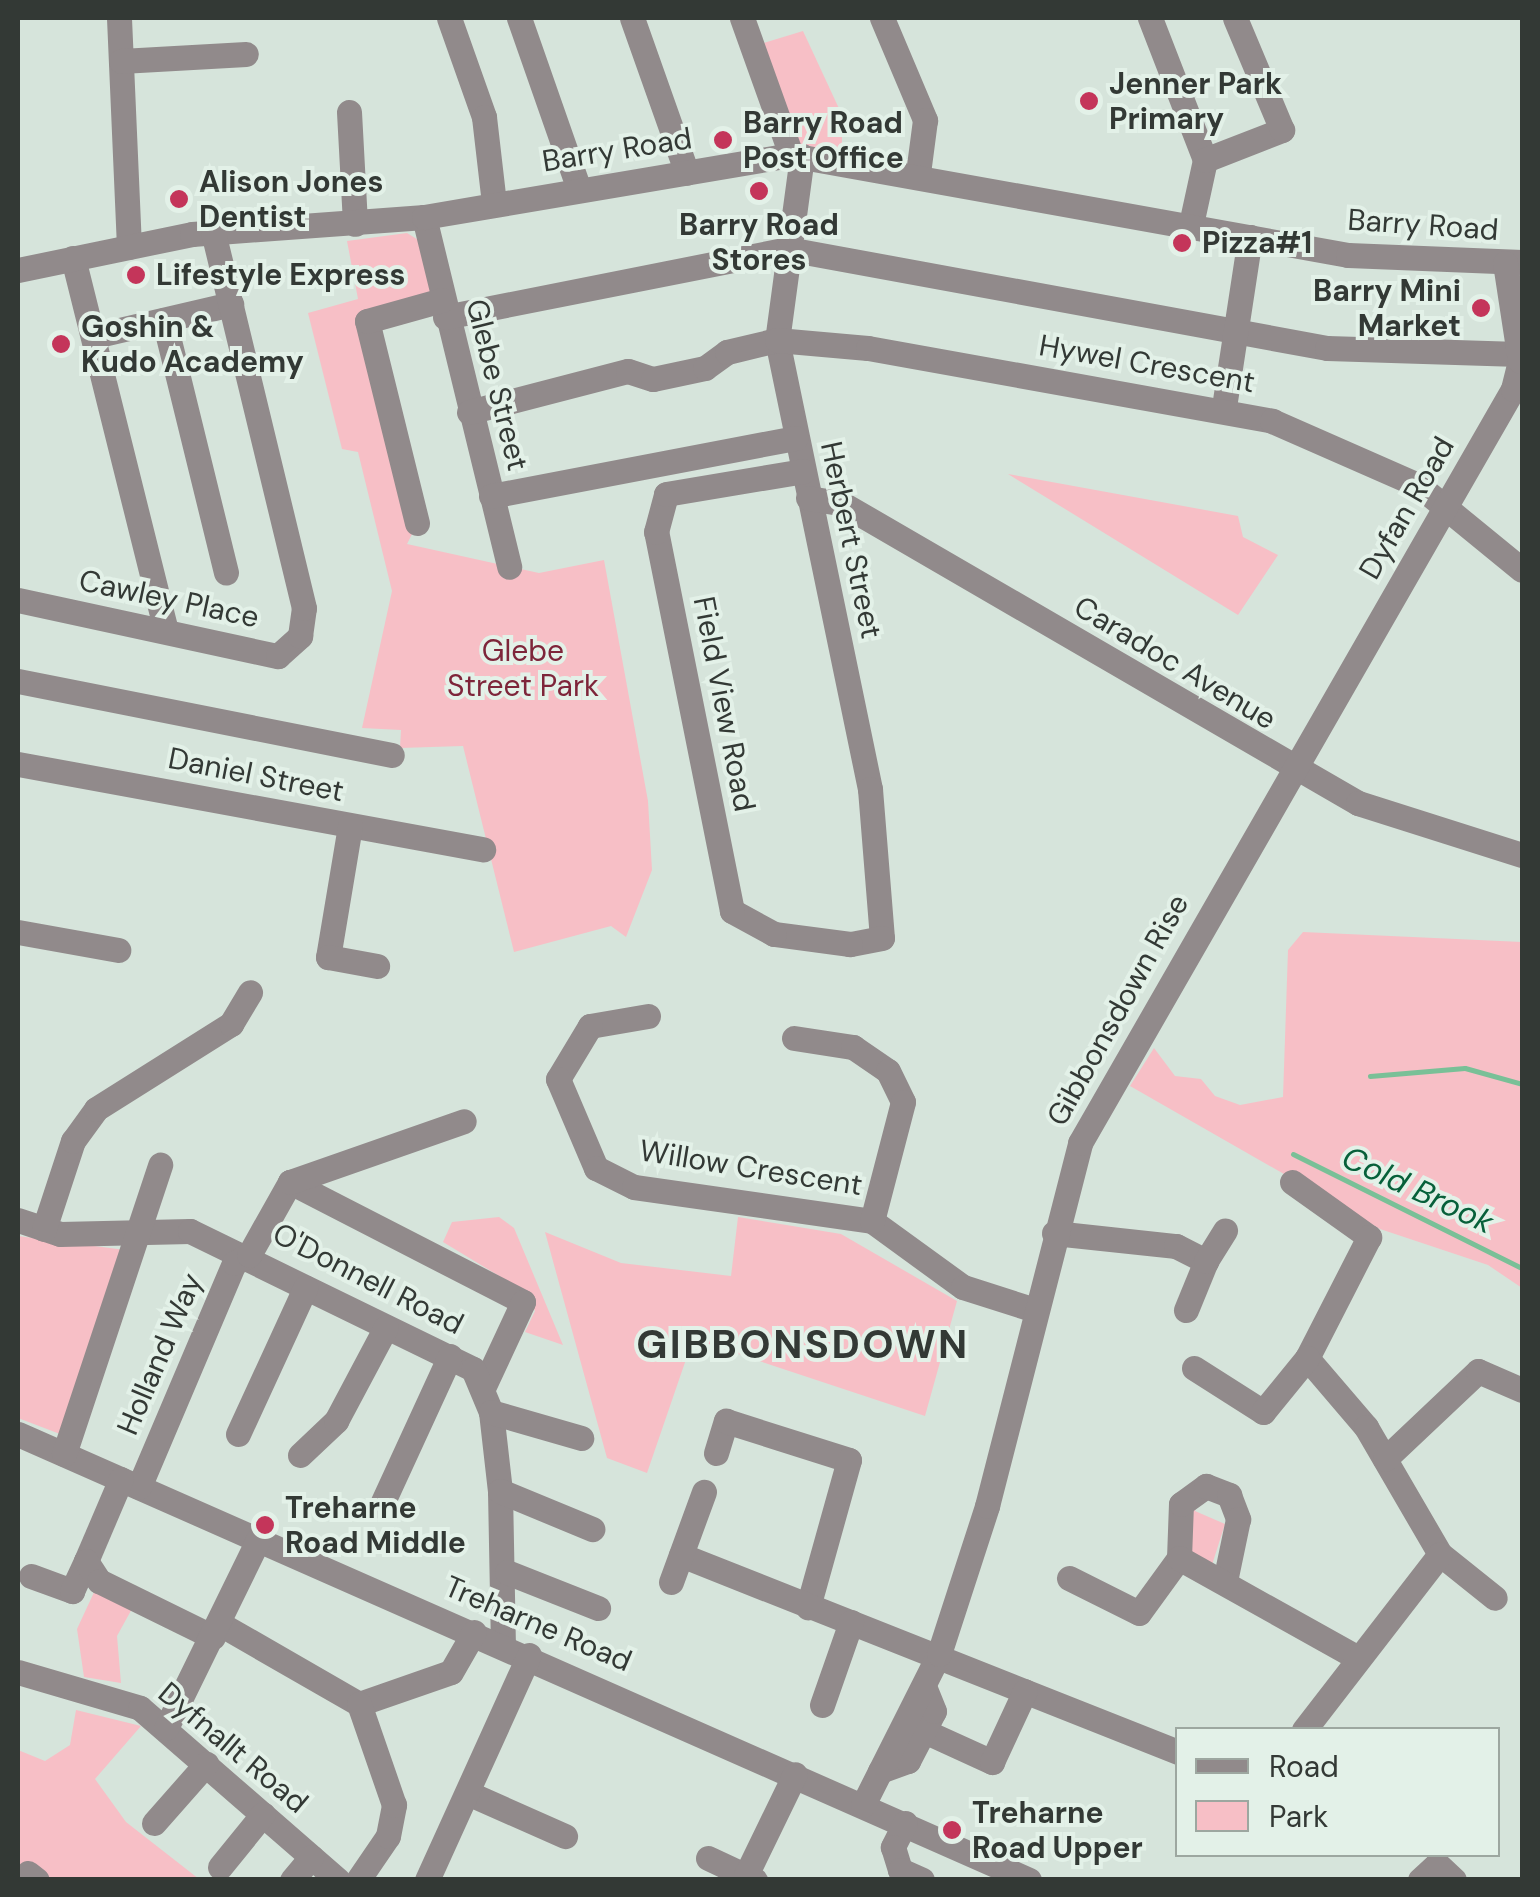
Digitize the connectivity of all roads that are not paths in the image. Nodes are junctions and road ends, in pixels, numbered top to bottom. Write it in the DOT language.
graph roads {
  1 [pos="119,18"];
  2 [pos="449,18"];
  3 [pos="519,18"];
  4 [pos="632,18"];
  5 [pos="742,18"];
  6 [pos="882,18"];
  7 [pos="1150,18"];
  8 [pos="1235,18"];
  9 [pos="246,54"];
  10 [pos="121,61"];
  11 [pos="349,112"];
  12 [pos="796,155"];
  13 [pos="1205,160"];
  14 [pos="687,173"];
  15 [pos="918,173"];
  16 [pos="579,190"];
  17 [pos="494,203"];
  18 [pos="424,218"];
  19 [pos="355,224"];
  20 [pos="1190,224"];
  21 [pos="214,232"];
  22 [pos="1250,237"];
  23 [pos="129,246"];
  24 [pos="788,249"];
  25 [pos="74,258"];
  26 [pos="1514,263"];
  27 [pos="18,270"];
  28 [pos="230,304"];
  29 [pos="443,308"];
  30 [pos="164,320"];
  31 [pos="1236,328"];
  32 [pos="94,336"];
  33 [pos="777,340"];
  34 [pos="1520,354"];
  35 [pos="1224,407"];
  36 [pos="469,412"];
  37 [pos="796,438"];
  38 [pos="803,471"];
  39 [pos="491,496"];
  40 [pos="808,498"];
  41 [pos="1448,504"];
  42 [pos="417,522"];
  43 [pos="509,567"];
  44 [pos="1522,570"];
  45 [pos="226,572"];
  46 [pos="18,600"];
  47 [pos="166,631"];
  48 [pos="18,681"];
  49 [pos="392,755"];
  50 [pos="18,764"];
  51 [pos="1291,770"];
  52 [pos="350,826"];
  53 [pos="482,849"];
  54 [pos="1522,855"];
  55 [pos="18,932"];
  56 [pos="882,938"];
  57 [pos="118,950"];
  58 [pos="377,966"];
  59 [pos="250,992"];
  60 [pos="648,1016"];
  61 [pos="794,1038"];
  62 [pos="464,1122"];
  63 [pos="160,1165"];
  64 [pos="290,1182"];
  65 [pos="1292,1182"];
  66 [pos="18,1220"];
  67 [pos="872,1221"];
  68 [pos="44,1228"];
  69 [pos="137,1231"];
  70 [pos="1225,1231"];
  71 [pos="1054,1232"];
  72 [pos="249,1255"];
  73 [pos="1206,1261"];
  74 [pos="305,1288"];
  75 [pos="1032,1309"];
  76 [pos="1186,1310"];
  77 [pos="386,1327"];
  78 [pos="450,1356"];
  79 [pos="1307,1358"];
  80 [pos="1194,1368"];
  81 [pos="484,1386"];
  82 [pos="1522,1390"];
  83 [pos="491,1412"];
  84 [pos="18,1434"];
  85 [pos="238,1434"];
  86 [pos="580,1438"];
  87 [pos="716,1453"];
  88 [pos="64,1454"];
  89 [pos="300,1455"];
  90 [pos="1385,1459"];
  91 [pos="130,1483"];
  92 [pos="500,1491"];
  93 [pos="704,1492"];
  94 [pos="381,1506"];
  95 [pos="592,1530"];
  96 [pos="259,1538"];
  97 [pos="1440,1554"];
  98 [pos="681,1556"];
  99 [pos="1179,1558"];
  100 [pos="86,1561"];
  101 [pos="508,1572"];
  102 [pos="31,1576"];
  103 [pos="1069,1578"];
  104 [pos="1225,1581"];
  105 [pos="671,1582"];
  106 [pos="1496,1598"];
  107 [pos="808,1606"];
  108 [pos="598,1608"];
  109 [pos="851,1622"];
  110 [pos="217,1631"];
  111 [pos="474,1632"];
  112 [pos="504,1644"];
  113 [pos="938,1654"];
  114 [pos="528,1655"];
  115 [pos="1358,1658"];
  116 [pos="18,1674"];
  117 [pos="1024,1691"];
  118 [pos="360,1704"];
  119 [pos="822,1704"];
  120 [pos="1306,1727"];
  121 [pos="166,1728"];
  122 [pos="935,1736"];
  123 [pos="1175,1751"];
  124 [pos="206,1764"];
  125 [pos="796,1774"];
  126 [pos="470,1794"];
  127 [pos="863,1805"];
  128 [pos="263,1814"];
  129 [pos="154,1823"];
  130 [pos="905,1823"];
  131 [pos="565,1836"];
  132 [pos="311,1857"];
  133 [pos="708,1858"];
  134 [pos="220,1867"];
  135 [pos="906,1876"];
  136 [pos="751,1877"];
  137 [pos="292,1880"];
  138 [pos="338,1880"];
  139 [pos="358,1880"];
  140 [pos="427,1880"];
  141 [pos="1029,1880"];
  142 [pos="1420,1880"];
  143 [pos="1454,1880"];
  1 -- 10 [label="street"];
  2 -- 17 [label="street"];
  3 -- 16 [label="street"];
  4 -- 14 [label="street"];
  5 -- 12 [label="street"];
  6 -- 15 [label="street"];
  7 -- 13 [label="street"];
  8 -- 13 [label="street"];
  9 -- 10 [label="street"];
  10 -- 23 [label="street"];
  11 -- 19 [label="street"];
  12 -- 14 [label="street, Barry Road"];
  12 -- 15 [label="street, Barry Road"];
  12 -- 24 [label="street, Herbert Street"];
  13 -- 20 [label="street"];
  14 -- 16 [label="street, Barry Road"];
  15 -- 20 [label="street, Barry Road"];
  16 -- 17 [label="street, Barry Road"];
  17 -- 18 [label="street, Barry Road"];
  18 -- 19 [label="street, Barry Road"];
  18 -- 29 [label="street, Glebe Street"];
  19 -- 21 [label="street, Barry Road"];
  20 -- 22 [label="street, Barry Road"];
  21 -- 23 [label="street, Barry Road"];
  21 -- 28 [label="street"];
  22 -- 26 [label="street, Barry Road"];
  22 -- 31 [label="street"];
  23 -- 25 [label="street, Barry Road"];
  24 -- 29 [label="street"];
  24 -- 31 [label="street"];
  24 -- 33 [label="street, Herbert Street"];
  25 -- 27 [label="street, Barry Road"];
  25 -- 32 [label="street"];
  26 -- 34 [label="street, Dyfan Road"];
  28 -- 30 [label="street"];
  28 -- 47 [label="street, Cawley Place"];
  29 -- 36 [label="street, Glebe Street"];
  29 -- 42 [label="street"];
  30 -- 32 [label="street"];
  30 -- 45 [label="street"];
  31 -- 34 [label="street"];
  31 -- 35 [label="street"];
  32 -- 47 [label="street"];
  33 -- 35 [label="street, Hywel Crescent"];
  33 -- 36 [label="street"];
  33 -- 37 [label="street, Herbert Street"];
  34 -- 41 [label="street, Dyfan Road"];
  35 -- 41 [label="street, Hywel Crescent"];
  36 -- 39 [label="street, Glebe Street"];
  37 -- 38 [label="street, Herbert Street"];
  37 -- 39 [label="street"];
  38 -- 40 [label="street, Herbert Street"];
  38 -- 56 [label="street, Field View Road"];
  39 -- 43 [label="street, Glebe Street"];
  40 -- 51 [label="street, Caradoc Avenue"];
  40 -- 56 [label="street, Herbert Street"];
  41 -- 44 [label="street, Hywel Crescent"];
  41 -- 51 [label="street, Dyfan Road"];
  46 -- 47 [label="street, Cawley Place"];
  48 -- 49 [label="street"];
  50 -- 52 [label="street, Daniel Street"];
  51 -- 54 [label="street, Caradoc Avenue"];
  51 -- 71 [label="street, Gibbonsdown Rise"];
  52 -- 53 [label="street, Daniel Street"];
  52 -- 58 [label="street"];
  55 -- 57 [label="street"];
  59 -- 68 [label="street"];
  60 -- 67 [label="street, Willow Crescent"];
  61 -- 67 [label="street"];
  62 -- 64 [label="street"];
  63 -- 69 [label="street"];
  64 -- 72 [label="street, Holland Way"];
  64 -- 81 [label="street"];
  65 -- 79 [label="street"];
  66 -- 68 [label="street, O'Donnell Road"];
  67 -- 75 [label="street, Willow Crescent"];
  68 -- 69 [label="street, O'Donnell Road"];
  69 -- 72 [label="street, O'Donnell Road"];
  69 -- 88 [label="street"];
  70 -- 73 [label="street"];
  71 -- 73 [label="street"];
  71 -- 75 [label="street, Gibbonsdown Rise"];
  72 -- 74 [label="street, O'Donnell Road"];
  72 -- 91 [label="street, Holland Way"];
  73 -- 76 [label="street"];
  74 -- 77 [label="street, O'Donnell Road"];
  74 -- 85 [label="street"];
  75 -- 113 [label="street, Gibbonsdown Rise"];
  77 -- 78 [label="street, O'Donnell Road"];
  77 -- 89 [label="street"];
  78 -- 81 [label="street, O'Donnell Road"];
  78 -- 94 [label="street"];
  79 -- 80 [label="street"];
  79 -- 90 [label="street"];
  81 -- 83 [label="street"];
  82 -- 90 [label="street"];
  83 -- 86 [label="street"];
  83 -- 92 [label="street"];
  84 -- 88 [label="street, Treharne Road"];
  87 -- 107 [label="street"];
  88 -- 91 [label="street, Treharne Road"];
  90 -- 97 [label="street"];
  91 -- 96 [label="street, Treharne Road"];
  91 -- 100 [label="street, Holland Way"];
  92 -- 95 [label="street"];
  92 -- 101 [label="street"];
  93 -- 98 [label="street"];
  96 -- 110 [label="street"];
  96 -- 111 [label="street, Treharne Road"];
  97 -- 106 [label="street"];
  97 -- 115 [label="street"];
  98 -- 105 [label="street"];
  98 -- 107 [label="street"];
  99 -- 103 [label="street"];
  99 -- 104 [label="street"];
  99 -- 104 [label="street"];
  100 -- 102 [label="street"];
  100 -- 110 [label="street"];
  101 -- 108 [label="street"];
  101 -- 112 [label="street"];
  104 -- 115 [label="street"];
  107 -- 109 [label="street"];
  109 -- 113 [label="street"];
  109 -- 119 [label="street"];
  110 -- 118 [label="street"];
  110 -- 121 [label="street"];
  111 -- 112 [label="street, Treharne Road"];
  111 -- 118 [label="street"];
  112 -- 114 [label="street, Treharne Road"];
  113 -- 117 [label="street"];
  113 -- 127 [label="street, Gibbonsdown Rise"];
  114 -- 125 [label="street, Treharne Road"];
  114 -- 126 [label="street"];
  115 -- 120 [label="street"];
  116 -- 121 [label="street, Dyfnallt Road"];
  117 -- 122 [label="street"];
  117 -- 123 [label="street"];
  118 -- 139 [label="street"];
  121 -- 124 [label="street, Dyfnallt Road"];
  124 -- 128 [label="street, Dyfnallt Road"];
  124 -- 129 [label="street"];
  125 -- 127 [label="street, Treharne Road"];
  125 -- 136 [label="street"];
  126 -- 131 [label="street"];
  126 -- 140 [label="street"];
  127 -- 130 [label="street, Treharne Road"];
  128 -- 132 [label="street, Dyfnallt Road"];
  128 -- 134 [label="street"];
  130 -- 135 [label="street"];
  130 -- 141 [label="street, Treharne Road"];
  132 -- 137 [label="street"];
  132 -- 138 [label="street, Dyfnallt Road"];
  133 -- 136 [label="street"];
  142 -- 143 [label="street"];
}
